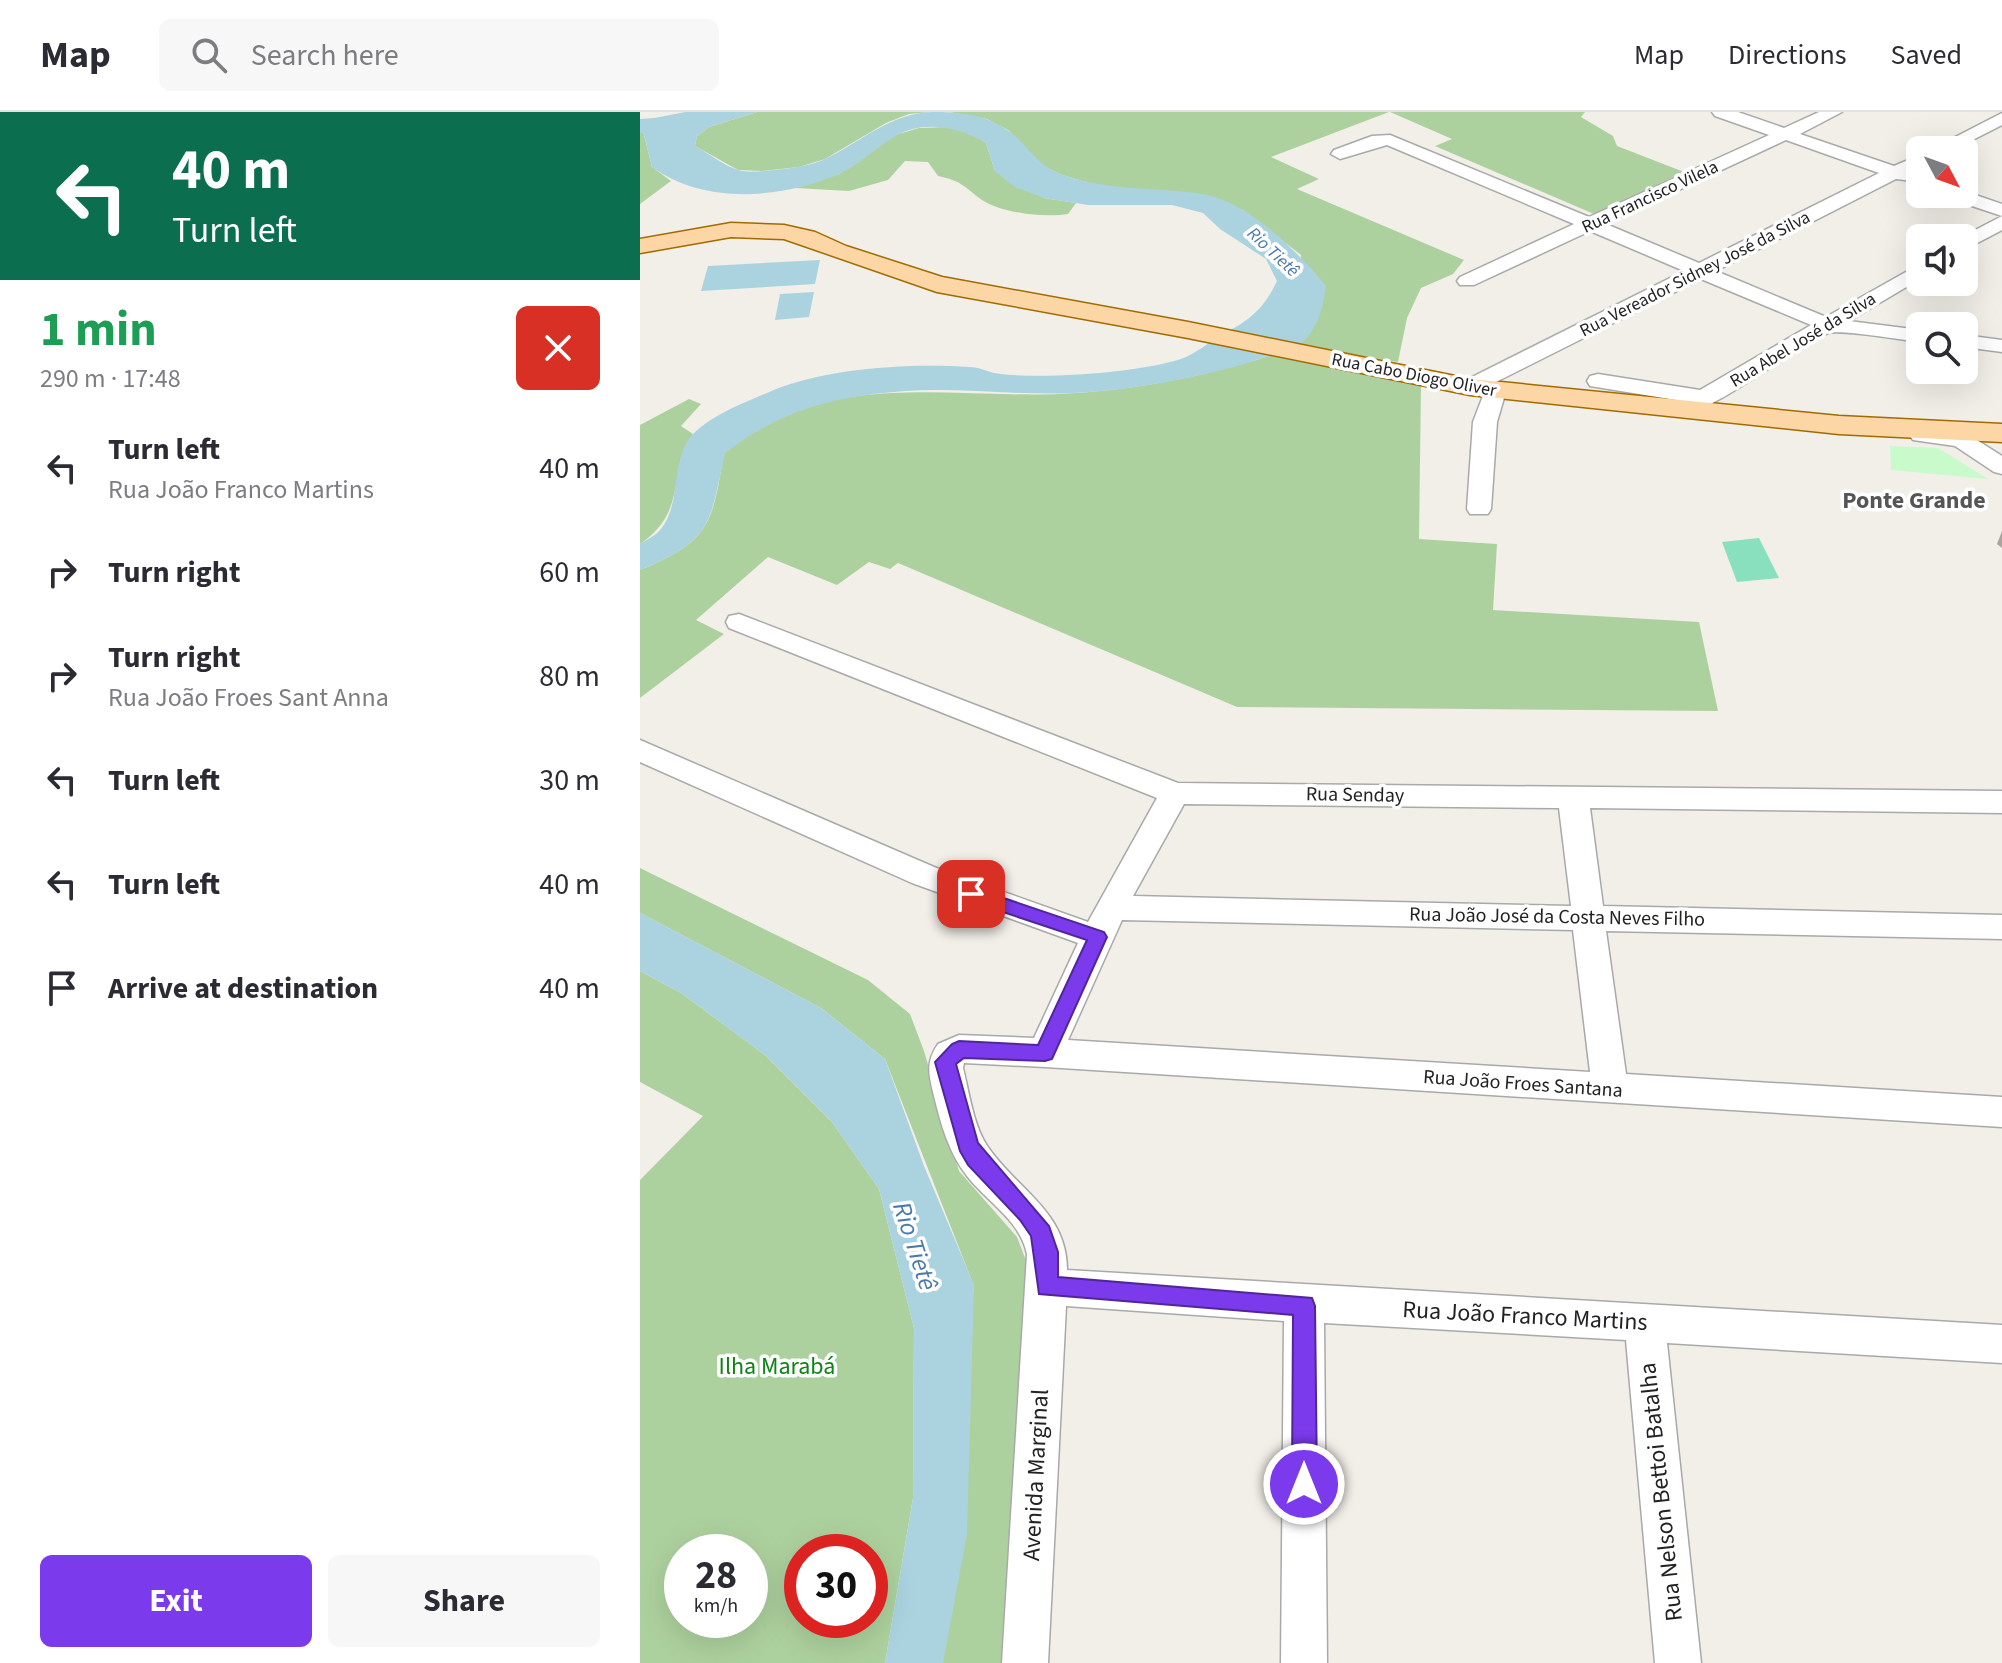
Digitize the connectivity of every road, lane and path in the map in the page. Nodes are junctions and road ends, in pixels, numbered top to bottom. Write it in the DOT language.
graph roads {
  1 [pos="1721,112"];
  2 [pos="1833,112"];
  3 [pos="2002,118"];
  4 [pos="1785,134"];
  5 [pos="1967,136"];
  6 [pos="1340,154"];
  7 [pos="1906,167"];
  8 [pos="1895,173"];
  9 [pos="1906,177"];
  10 [pos="1978,202"];
  11 [pos="2002,210"];
  12 [pos="2002,222"];
  13 [pos="1590,225"];
  14 [pos="1978,236"];
  15 [pos="684,242"];
  16 [pos="640,246"];
  17 [pos="640,256"];
  18 [pos="1699,272"];
  19 [pos="1906,278"];
  20 [pos="1467,281"];
  21 [pos="1828,325"];
  22 [pos="1906,334"];
  23 [pos="1978,343"];
  24 [pos="2002,346"];
  25 [pos="1598,381"];
  26 [pos="1483,389"];
  27 [pos="1695,404"];
  28 [pos="2002,433"];
  29 [pos="1959,436"];
  30 [pos="2002,467"];
  31 [pos="1479,509"];
  32 [pos="739,622"];
  33 [pos="640,750"];
  34 [pos="1175,793"];
  35 [pos="1573,798"];
  36 [pos="2002,802"];
  37 [pos="1589,917"];
  38 [pos="1104,922"];
  39 [pos="2002,927"];
  40 [pos="1045,1053"];
  41 [pos="948,1056"];
  42 [pos="1610,1089"];
  43 [pos="2002,1112"];
  44 [pos="1047,1287"];
  45 [pos="1304,1306"];
  46 [pos="1644,1321"];
  47 [pos="2002,1344"];
  48 [pos="1025,1663"];
  49 [pos="1304,1663"];
  50 [pos="1678,1663"];
  1 -- 4 [label="street"];
  2 -- 4 [label="street, Rua Francisco Vilela"];
  3 -- 5 [label="street"];
  4 -- 8 [label="street"];
  4 -- 13 [label="street, Rua Francisco Vilela"];
  6 -- 13 [label="street"];
  7 -- 8 [label="street, Rua Vereador Sidney José da Silva"];
  8 -- 9 [label="street"];
  8 -- 18 [label="street, Rua Vereador Sidney José da Silva"];
  10 -- 11 [label="street"];
  12 -- 14 [label="street"];
  13 -- 18 [label="street"];
  13 -- 20 [label="street, Rua Francisco Vilela"];
  15 -- 16 [label="main road, Rua Cabo Diogo Oliver"];
  15 -- 17 [label="main road, Rua Cabo Diogo Oliver"];
  15 -- 26 [label="main road, Rua Cabo Diogo Oliver"];
  18 -- 21 [label="street"];
  18 -- 26 [label="street, Rua Vereador Sidney José da Silva"];
  19 -- 21 [label="street, Rua Abel José da Silva"];
  21 -- 22 [label="street"];
  21 -- 27 [label="street, Rua Abel José da Silva"];
  23 -- 24 [label="street"];
  25 -- 27 [label="street"];
  26 -- 27 [label="main road, Rua Cabo Diogo Oliver"];
  26 -- 31 [label="street"];
  27 -- 29 [label="main road, Rua Cabo Diogo Oliver"];
  28 -- 29 [label="main road, Rua Cabo Diogo Oliver"];
  29 -- 30 [label="street"];
  32 -- 34 [label="street, Rua Senday"];
  33 -- 38 [label="street, Rua João José da Costa Neves Filho"];
  34 -- 35 [label="street, Rua Senday"];
  34 -- 38 [label="street"];
  35 -- 36 [label="street, Rua Senday"];
  35 -- 37 [label="street"];
  37 -- 38 [label="street, Rua João José da Costa Neves Filho"];
  37 -- 39 [label="street, Rua João José da Costa Neves Filho"];
  37 -- 42 [label="street"];
  38 -- 40 [label="street"];
  40 -- 41 [label="street, Rua João Froes Santana"];
  40 -- 42 [label="street, Rua João Froes Santana"];
  41 -- 44 [label="street, Avenida Marginal"];
  42 -- 43 [label="street, Rua João Froes Santana"];
  44 -- 45 [label="street, Rua João Franco Martins"];
  44 -- 48 [label="street, Avenida Marginal"];
  45 -- 46 [label="street, Rua João Franco Martins"];
  45 -- 49 [label="street"];
  46 -- 47 [label="street, Rua João Franco Martins"];
  46 -- 50 [label="street, Rua Nelson Bettoi Batalha"];
}
